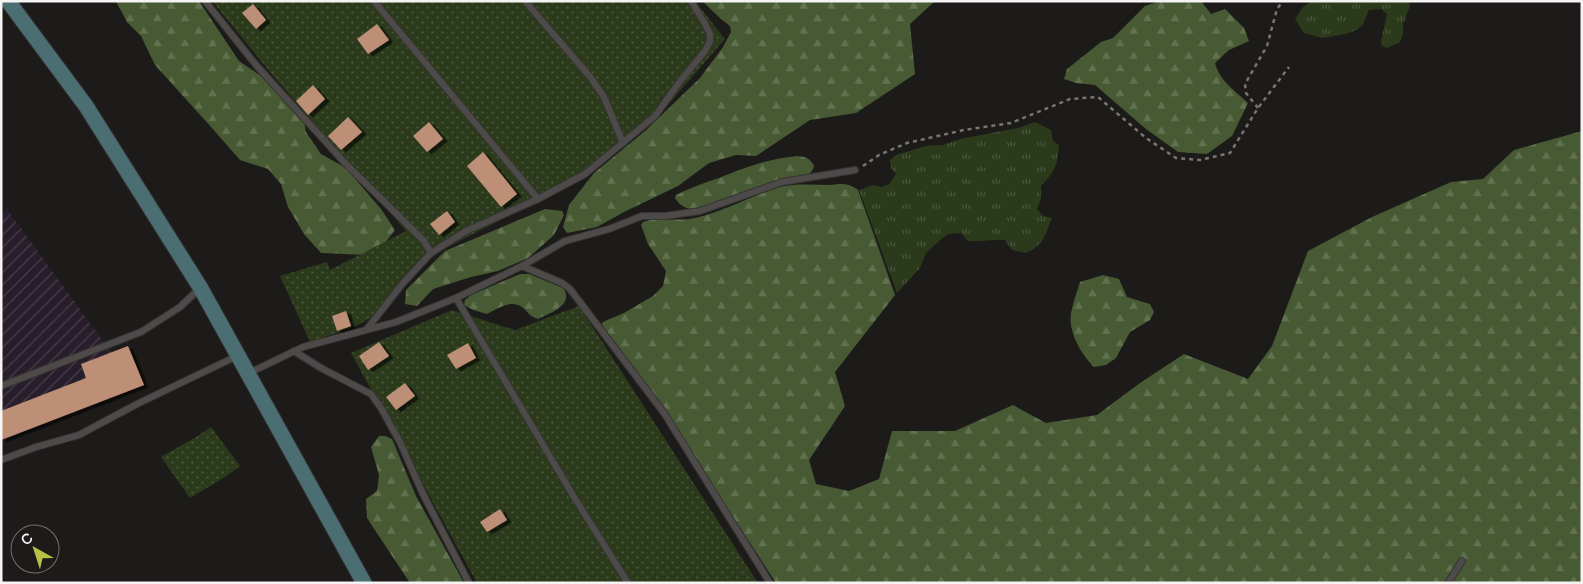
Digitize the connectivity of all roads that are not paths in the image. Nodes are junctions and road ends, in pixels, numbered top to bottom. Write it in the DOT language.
graph roads {
  1 [pos="8,1"];
  2 [pos="205,1"];
  3 [pos="374,1"];
  4 [pos="525,1"];
  5 [pos="690,1"];
  6 [pos="623,143"];
  7 [pos="856,170"];
  8 [pos="538,199"];
  9 [pos="431,253"];
  10 [pos="522,266"];
  11 [pos="200,287"];
  12 [pos="456,298"];
  13 [pos="367,329"];
  14 [pos="294,351"];
  15 [pos="239,355"];
  16 [pos="249,373"];
  17 [pos="1,386"];
  18 [pos="1,460"];
  19 [pos="1462,561"];
  20 [pos="364,583"];
  21 [pos="469,583"];
  22 [pos="628,583"];
  23 [pos="770,583"];
  24 [pos="1448,583"];
  1 -- 11 [label="street"];
  2 -- 9 [label="lane"];
  3 -- 8 [label="lane"];
  4 -- 6 [label="lane"];
  5 -- 6 [label="lane"];
  6 -- 8 [label="lane"];
  7 -- 10 [label="lane"];
  8 -- 9 [label="lane"];
  9 -- 13 [label="lane"];
  10 -- 12 [label="lane"];
  10 -- 23 [label="lane"];
  11 -- 15 [label="street"];
  11 -- 17 [label="lane"];
  12 -- 13 [label="lane"];
  12 -- 22 [label="lane"];
  13 -- 14 [label="lane"];
  14 -- 16 [label="lane"];
  14 -- 21 [label="lane"];
  15 -- 16 [label="street"];
  15 -- 18 [label="lane"];
  16 -- 20 [label="street"];
  19 -- 24 [label="lane"];
}
